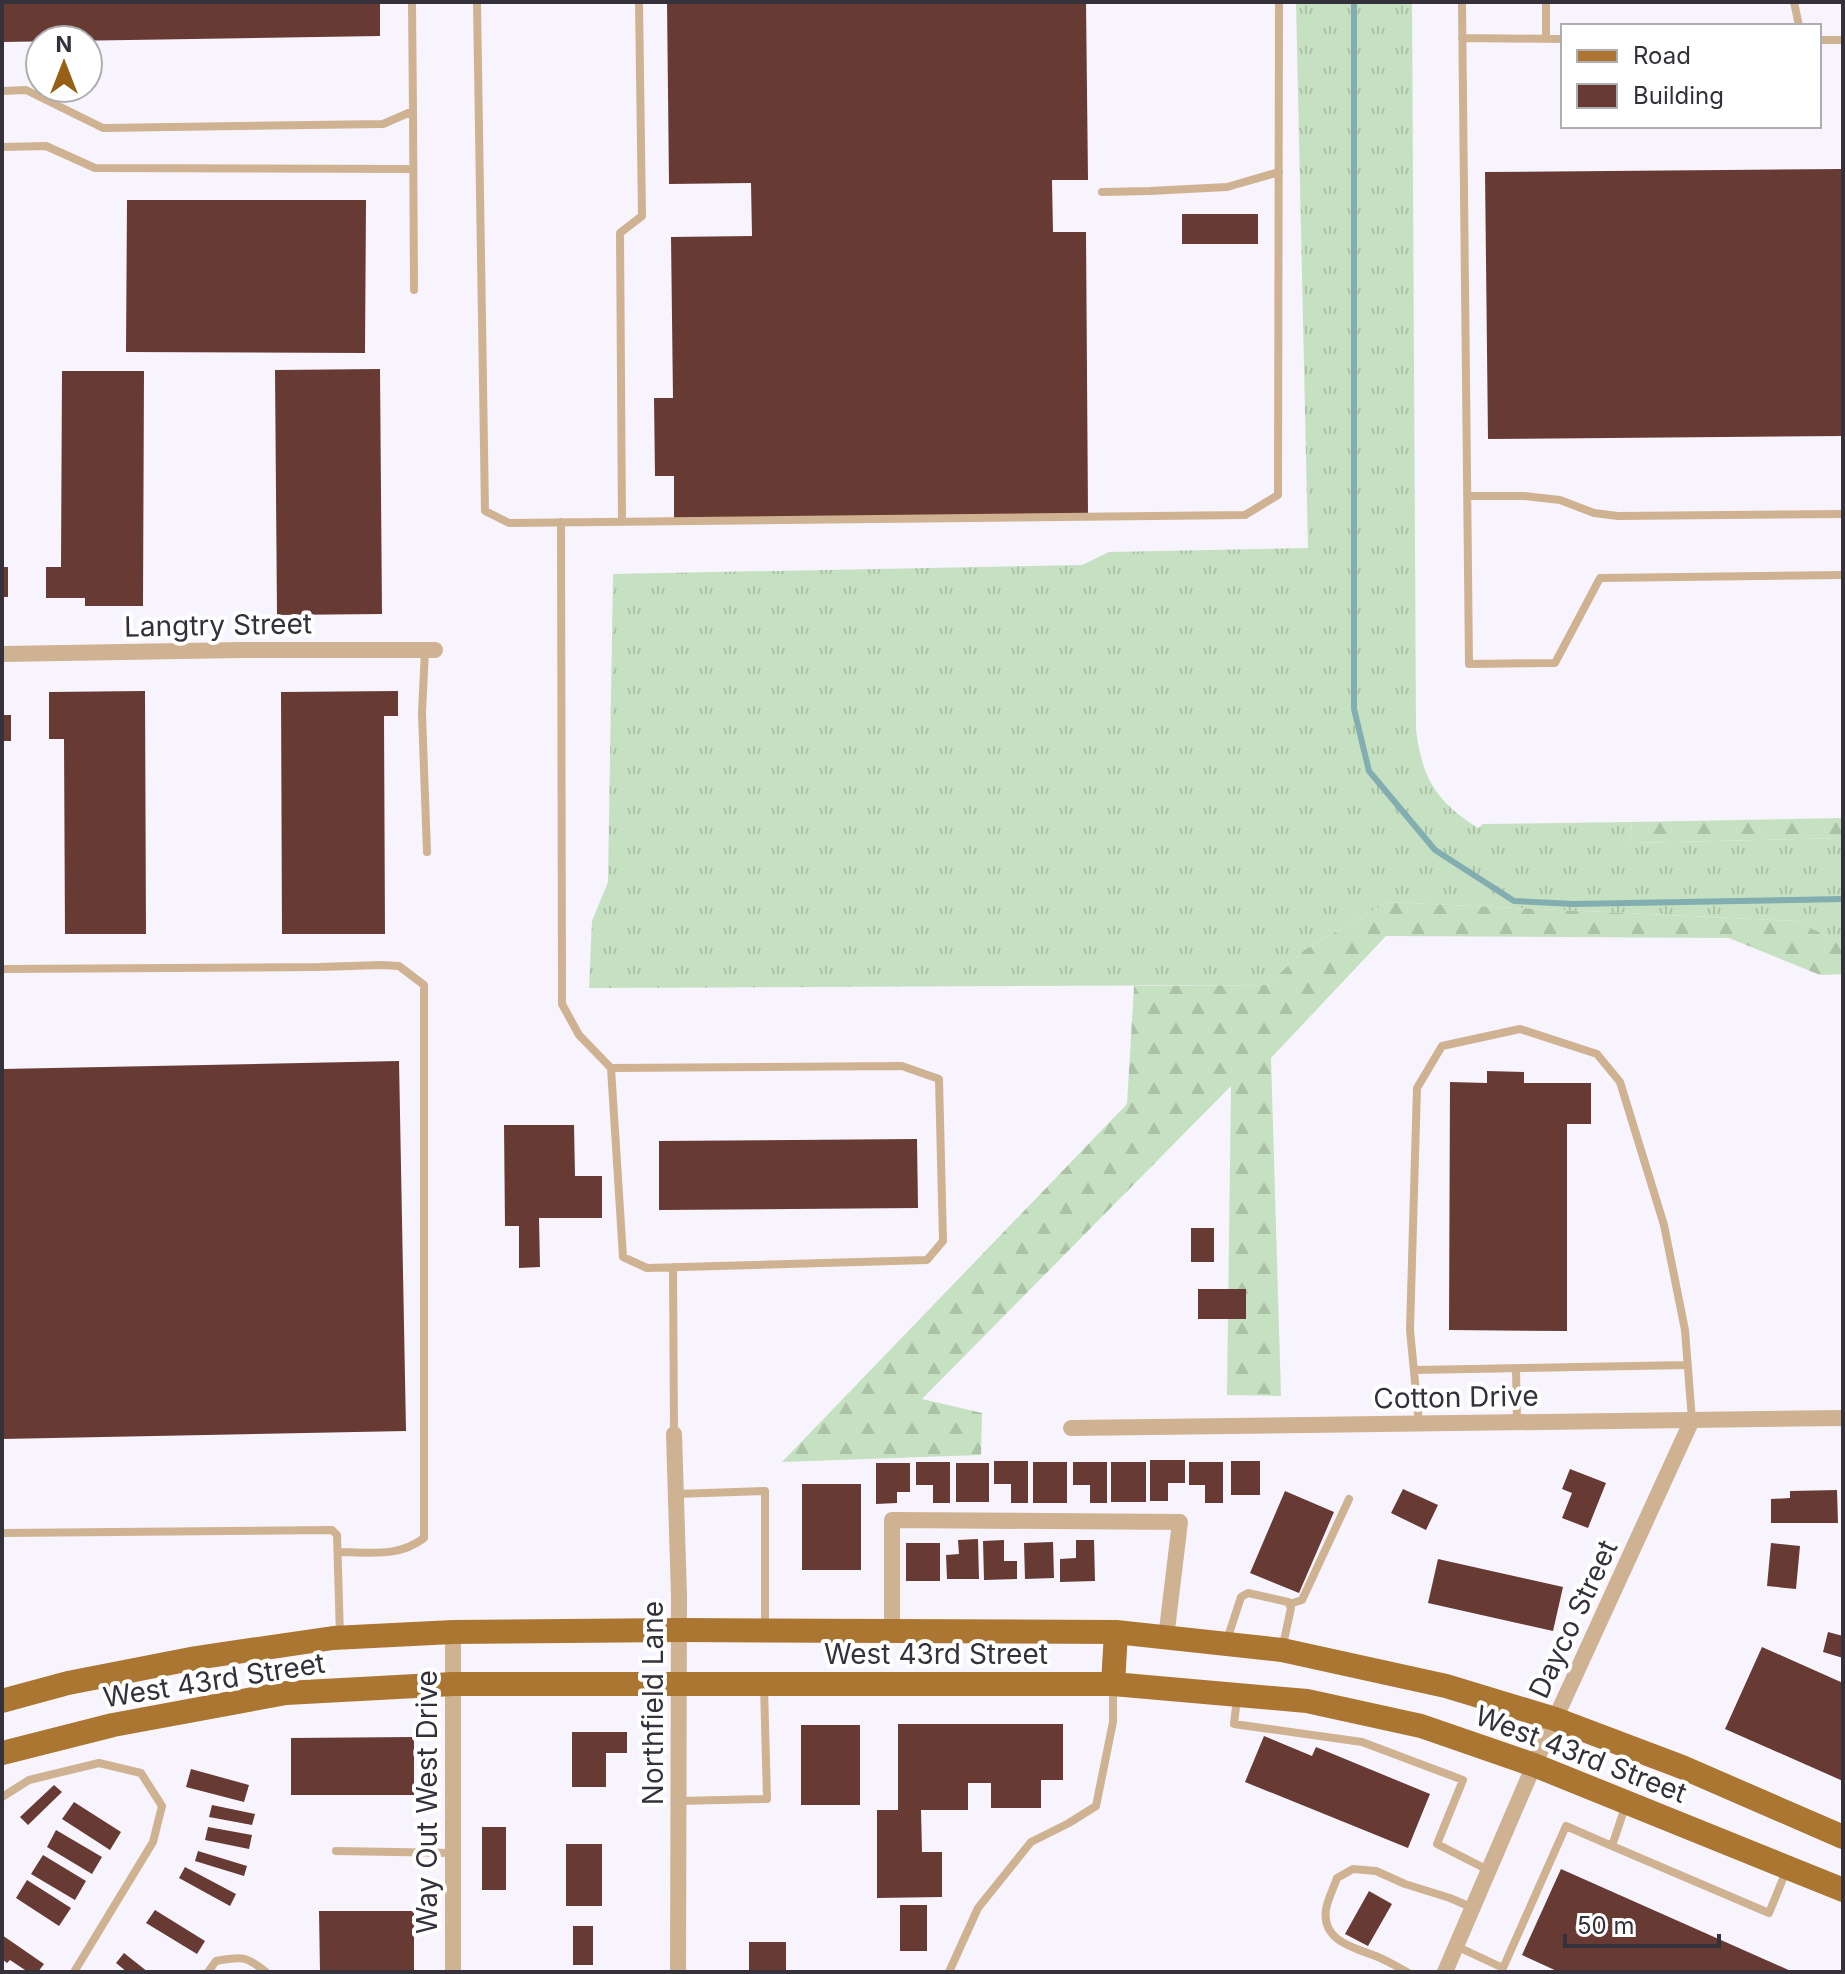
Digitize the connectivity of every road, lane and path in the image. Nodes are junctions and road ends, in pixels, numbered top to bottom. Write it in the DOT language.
graph roads {
  1 [pos="412,2"];
  2 [pos="477,2"];
  3 [pos="639,2"];
  4 [pos="1279,2"];
  5 [pos="1462,2"];
  6 [pos="1546,2"];
  7 [pos="1794,2"];
  8 [pos="1799,24"];
  9 [pos="1462,38"];
  10 [pos="1546,39"];
  11 [pos="1561,39"];
  12 [pos="1821,40"];
  13 [pos="1843,40"];
  14 [pos="2,91"];
  15 [pos="413,111"];
  16 [pos="2,147"];
  17 [pos="413,169"];
  18 [pos="1279,172"];
  19 [pos="1102,192"];
  20 [pos="414,290"];
  21 [pos="1467,496"];
  22 [pos="1843,514"];
  23 [pos="561,522"];
  24 [pos="622,522"];
  25 [pos="1843,575"];
  26 [pos="430,650"];
  27 [pos="2,654"];
  28 [pos="427,852"];
  29 [pos="2,969"];
  30 [pos="611,1068"];
  31 [pos="673,1267"];
  32 [pos="1688,1365"];
  33 [pos="1516,1368"];
  34 [pos="1414,1370"];
  35 [pos="1843,1418"];
  36 [pos="1692,1420"];
  37 [pos="1517,1422"];
  38 [pos="1419,1423"];
  39 [pos="1071,1428"];
  40 [pos="674,1434"];
  41 [pos="676,1494"];
  42 [pos="1349,1499"];
  43 [pos="2,1533"];
  44 [pos="338,1552"];
  45 [pos="1289,1604"];
  46 [pos="679,1630"];
  47 [pos="765,1631"];
  48 [pos="892,1631"];
  49 [pos="453,1632"];
  50 [pos="1116,1632"];
  51 [pos="340,1638"];
  52 [pos="1166,1638"];
  53 [pos="1225,1644"];
  54 [pos="1282,1650"];
  55 [pos="453,1684"];
  56 [pos="678,1684"];
  57 [pos="764,1684"];
  58 [pos="1113,1684"];
  59 [pos="1237,1695"];
  60 [pos="2,1701"];
  61 [pos="1555,1719"];
  62 [pos="2,1753"];
  63 [pos="1534,1765"];
  64 [pos="2,1797"];
  65 [pos="678,1801"];
  66 [pos="1627,1803"];
  67 [pos="1843,1837"];
  68 [pos="1612,1846"];
  69 [pos="336,1851"];
  70 [pos="453,1853"];
  71 [pos="1787,1867"];
  72 [pos="1489,1870"];
  73 [pos="1843,1890"];
  74 [pos="1473,1908"];
  75 [pos="1456,1946"];
  76 [pos="74,1972"];
  77 [pos="208,1972"];
  78 [pos="266,1972"];
  79 [pos="453,1972"];
  80 [pos="678,1972"];
  81 [pos="949,1972"];
  82 [pos="1407,1972"];
  83 [pos="1445,1972"];
  1 -- 15 [label="lane"];
  2 -- 23 [label="lane"];
  3 -- 24 [label="lane"];
  4 -- 18 [label="lane"];
  5 -- 9 [label="lane"];
  6 -- 10 [label="lane"];
  7 -- 8 [label="lane"];
  9 -- 10 [label="lane"];
  9 -- 21 [label="lane"];
  10 -- 11 [label="lane"];
  12 -- 13 [label="lane"];
  14 -- 15 [label="lane"];
  15 -- 17 [label="lane"];
  16 -- 17 [label="lane"];
  17 -- 20 [label="lane"];
  18 -- 19 [label="lane"];
  18 -- 24 [label="lane"];
  21 -- 22 [label="lane"];
  21 -- 25 [label="lane"];
  23 -- 24 [label="lane"];
  23 -- 30 [label="lane"];
  26 -- 27 [label="street, Langtry Street"];
  26 -- 28 [label="lane"];
  29 -- 44 [label="lane"];
  30 -- 31 [label="lane"];
  30 -- 31 [label="lane"];
  31 -- 40 [label="lane"];
  32 -- 33 [label="lane"];
  32 -- 34 [label="lane"];
  32 -- 36 [label="lane"];
  33 -- 34 [label="lane"];
  33 -- 37 [label="lane"];
  34 -- 38 [label="lane"];
  35 -- 36 [label="street, Cotton Drive"];
  36 -- 37 [label="street, Cotton Drive"];
  36 -- 61 [label="street, Dayco Street"];
  37 -- 38 [label="street, Cotton Drive"];
  38 -- 39 [label="street, Cotton Drive"];
  40 -- 41 [label="street, Northfield Lane"];
  41 -- 46 [label="street, Northfield Lane"];
  41 -- 47 [label="lane"];
  42 -- 45 [label="lane"];
  43 -- 44 [label="lane"];
  44 -- 51 [label="lane"];
  45 -- 53 [label="lane"];
  45 -- 54 [label="lane"];
  46 -- 47 [label="main road, West 43rd Street"];
  46 -- 49 [label="main road, West 43rd Street"];
  46 -- 56 [label="street, Northfield Lane"];
  47 -- 48 [label="main road, West 43rd Street"];
  48 -- 50 [label="main road, West 43rd Street"];
  48 -- 52 [label="street"];
  49 -- 51 [label="main road, West 43rd Street"];
  49 -- 55 [label="street, Way Out West Drive"];
  50 -- 52 [label="main road, West 43rd Street"];
  50 -- 58 [label="main road"];
  51 -- 60 [label="main road, West 43rd Street"];
  52 -- 53 [label="main road, West 43rd Street"];
  53 -- 54 [label="main road, West 43rd Street"];
  54 -- 61 [label="main road, West 43rd Street"];
  55 -- 56 [label="main road, West 43rd Street"];
  55 -- 62 [label="main road, West 43rd Street"];
  55 -- 70 [label="street, Way Out West Drive"];
  56 -- 57 [label="main road, West 43rd Street"];
  56 -- 65 [label="street, Northfield Lane"];
  57 -- 58 [label="main road, West 43rd Street"];
  57 -- 65 [label="lane"];
  58 -- 59 [label="main road, West 43rd Street"];
  58 -- 81 [label="lane"];
  59 -- 63 [label="main road, West 43rd Street"];
  59 -- 72 [label="lane"];
  61 -- 63 [label="street, Dayco Street"];
  61 -- 67 [label="main road, West 43rd Street"];
  63 -- 66 [label="main road, West 43rd Street"];
  63 -- 72 [label="street, Dayco Street"];
  64 -- 76 [label="lane"];
  65 -- 80 [label="street, Northfield Lane"];
  66 -- 68 [label="lane"];
  66 -- 71 [label="main road, West 43rd Street"];
  68 -- 71 [label="lane"];
  68 -- 75 [label="lane"];
  69 -- 70 [label="lane"];
  70 -- 79 [label="street, Way Out West Drive"];
  71 -- 73 [label="main road, West 43rd Street"];
  72 -- 74 [label="street, Dayco Street"];
  74 -- 75 [label="street, Dayco Street"];
  74 -- 82 [label="lane"];
  75 -- 83 [label="street, Dayco Street"];
  77 -- 78 [label="lane"];
}
